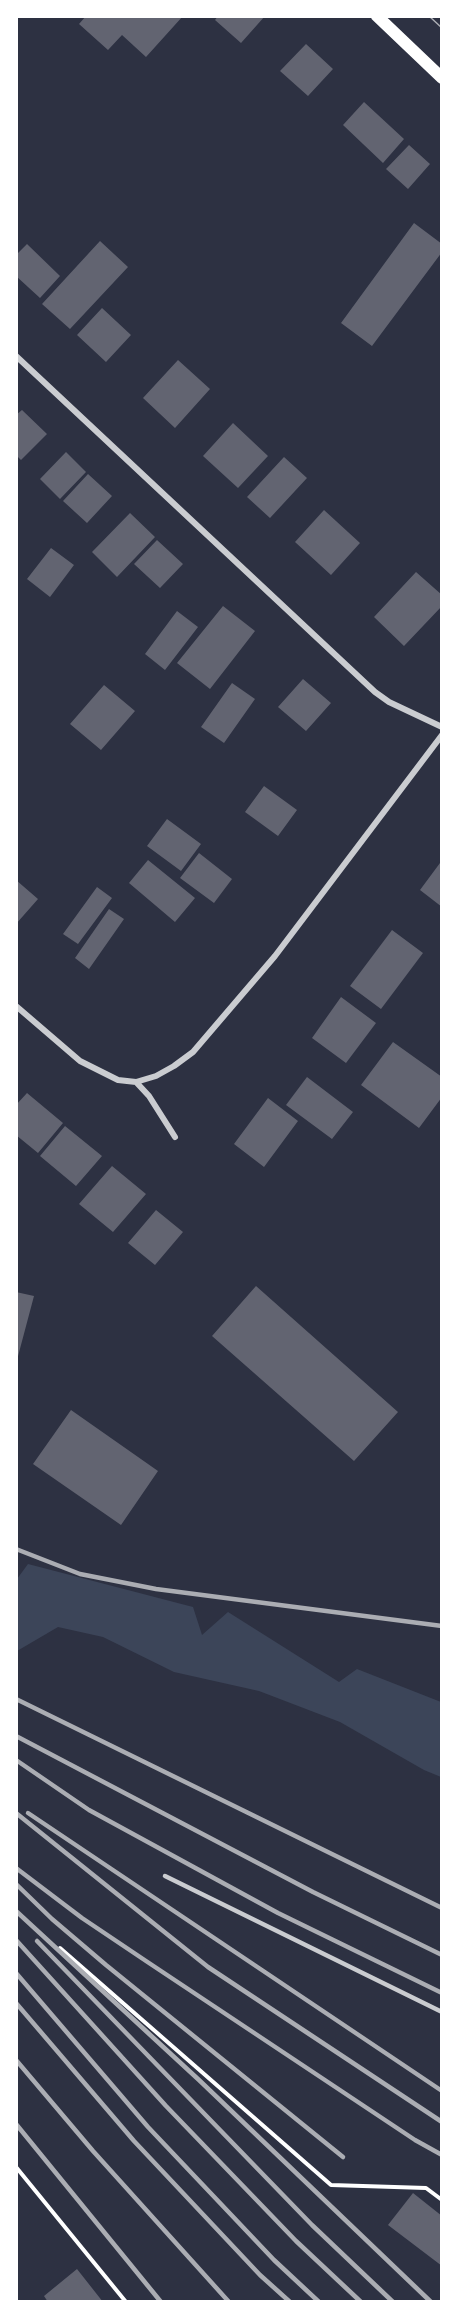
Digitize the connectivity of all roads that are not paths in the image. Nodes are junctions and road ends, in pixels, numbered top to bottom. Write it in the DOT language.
graph roads {
  1 [pos="377,16"];
  2 [pos="441,78"];
  3 [pos="16,356"];
  4 [pos="441,727"];
  5 [pos="441,735"];
  6 [pos="16,1006"];
  7 [pos="136,1082"];
  8 [pos="176,1137"];
  9 [pos="165,1876"];
  10 [pos="441,2012"];
  1 -- 2 [label="main road"];
  3 -- 4 [label="street"];
  5 -- 7 [label="street"];
  6 -- 7 [label="street"];
  7 -- 8 [label="street"];
  9 -- 10 [label="lane"];
}
